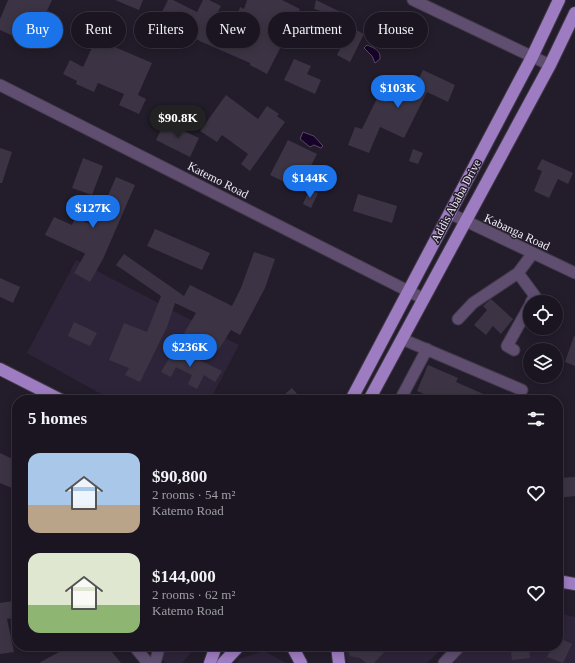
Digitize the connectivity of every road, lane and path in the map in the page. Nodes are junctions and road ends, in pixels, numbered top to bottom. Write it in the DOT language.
graph roads {
  1 [pos="412,0"];
  2 [pos="559,0"];
  3 [pos="575,13"];
  4 [pos="532,57"];
  5 [pos="550,65"];
  6 [pos="0,85"];
  7 [pos="449,213"];
  8 [pos="466,222"];
  9 [pos="533,253"];
  10 [pos="518,273"];
  11 [pos="575,273"];
  12 [pos="409,291"];
  13 [pos="534,295"];
  14 [pos="424,300"];
  15 [pos="523,317"];
  16 [pos="458,319"];
  17 [pos="402,338"];
  18 [pos="427,349"];
  19 [pos="514,350"];
  20 [pos="0,369"];
  21 [pos="522,390"];
  22 [pos="51,395"];
  23 [pos="354,395"];
  24 [pos="372,395"];
  25 [pos="403,395"];
  26 [pos="563,582"];
  27 [pos="575,584"];
  28 [pos="138,651"];
  29 [pos="158,651"];
  30 [pos="214,651"];
  31 [pos="235,651"];
  32 [pos="295,651"];
  33 [pos="338,651"];
  34 [pos="455,651"];
  35 [pos="148,663"];
  36 [pos="155,663"];
  37 [pos="210,663"];
  38 [pos="224,663"];
  39 [pos="301,663"];
  40 [pos="339,663"];
  41 [pos="444,663"];
  1 -- 4 [label="street"];
  2 -- 4 [label="main road, Addis Ababa Drive"];
  3 -- 5 [label="main road, Addis Ababa Drive"];
  4 -- 5 [label="street"];
  4 -- 7 [label="main road, Addis Ababa Drive"];
  5 -- 8 [label="main road, Addis Ababa Drive"];
  6 -- 12 [label="street, Katemo Road"];
  7 -- 8 [label="street, Kabanga Road"];
  7 -- 12 [label="main road, Addis Ababa Drive"];
  8 -- 9 [label="street, Kabanga Road"];
  8 -- 14 [label="main road, Addis Ababa Drive"];
  9 -- 10 [label="street"];
  9 -- 11 [label="street, Kabanga Road"];
  10 -- 13 [label="street"];
  10 -- 16 [label="street"];
  12 -- 14 [label="street, Katemo Road"];
  12 -- 23 [label="main road, Addis Ababa Drive"];
  14 -- 17 [label="main road, Addis Ababa Drive"];
  15 -- 19 [label="street"];
  17 -- 18 [label="street"];
  17 -- 24 [label="main road, Addis Ababa Drive"];
  18 -- 21 [label="street"];
  18 -- 25 [label="street"];
  20 -- 22 [label="main road"];
  26 -- 27 [label="main road"];
  28 -- 35 [label="street"];
  29 -- 36 [label="street"];
  30 -- 37 [label="main road"];
  31 -- 38 [label="main road"];
  32 -- 39 [label="main road"];
  33 -- 40 [label="main road"];
  34 -- 41 [label="street"];
}
